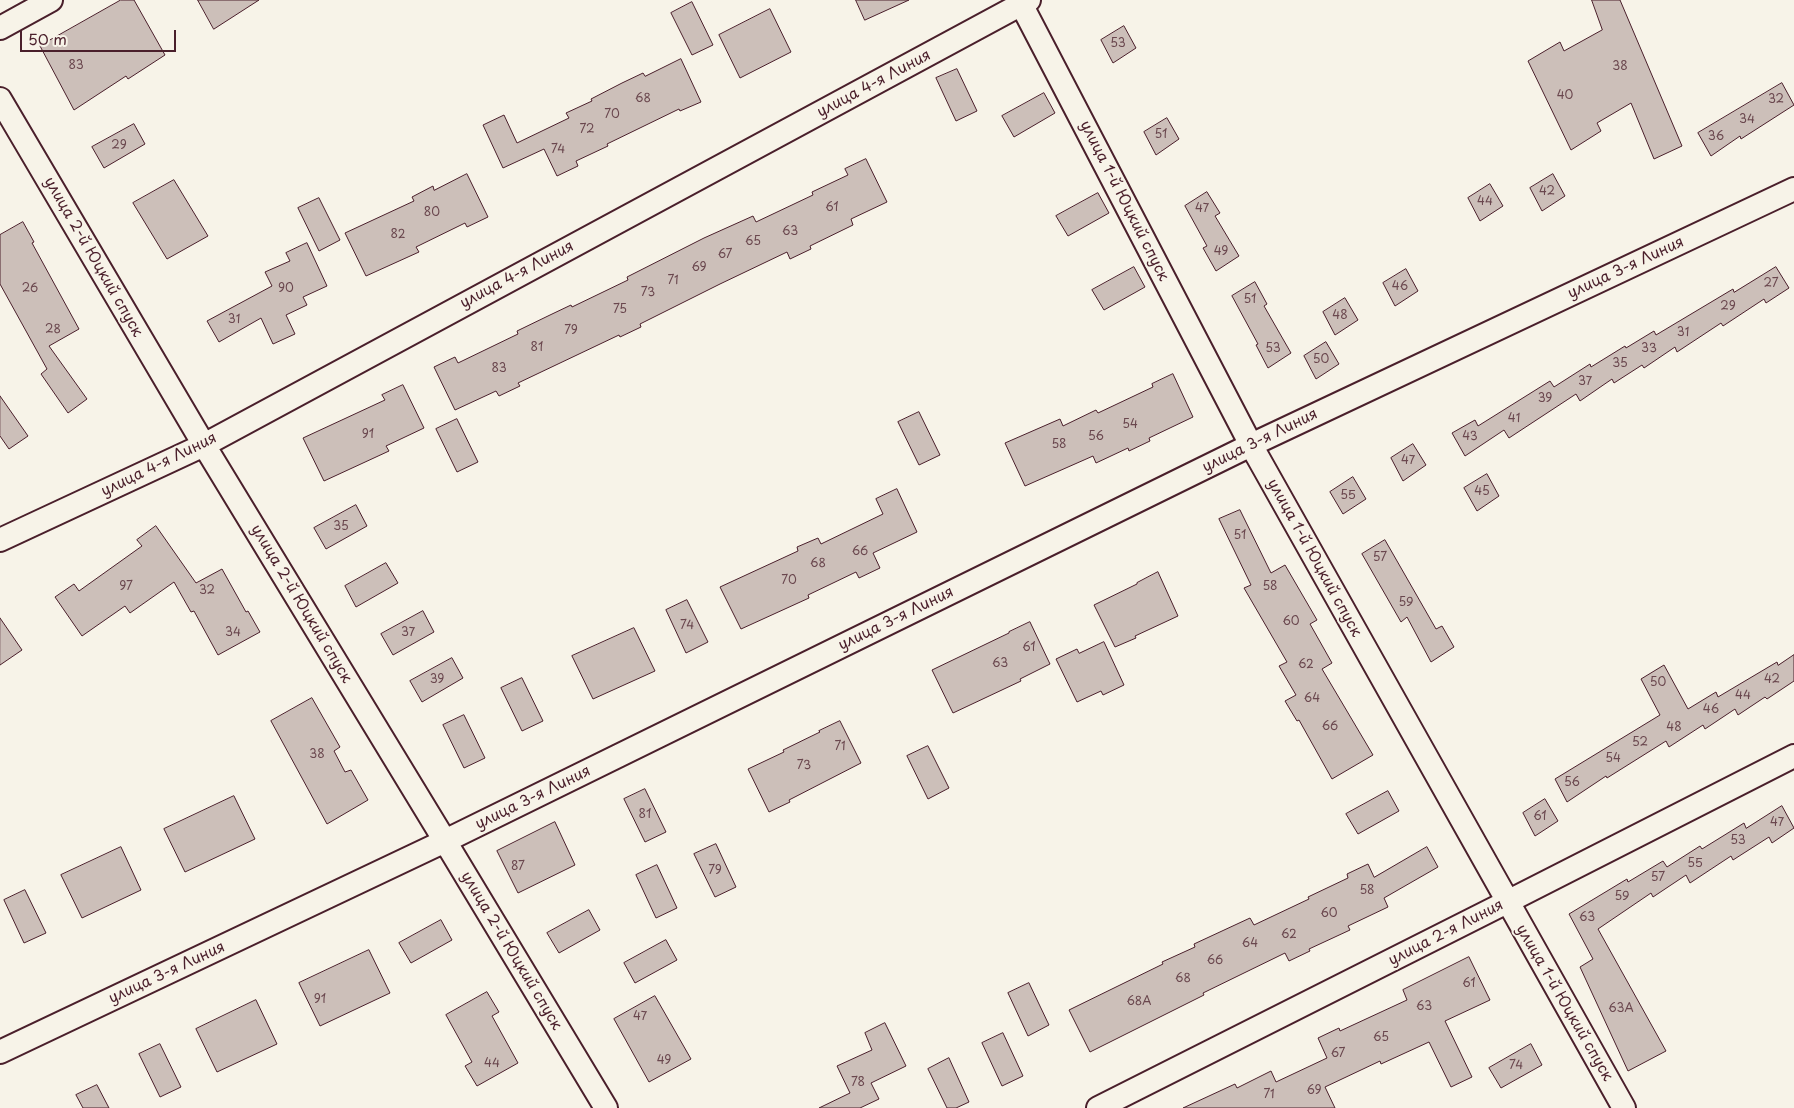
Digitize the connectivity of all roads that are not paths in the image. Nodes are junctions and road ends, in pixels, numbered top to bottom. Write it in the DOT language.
graph roads {
  1 [pos="51,0"];
  2 [pos="1023,1"];
  3 [pos="0,28"];
  4 [pos="0,99"];
  5 [pos="1794,190"];
  6 [pos="204,445"];
  7 [pos="1251,445"];
  8 [pos="0,540"];
  9 [pos="1794,756"];
  10 [pos="445,840"];
  11 [pos="1507,902"];
  12 [pos="0,1052"];
  13 [pos="606,1108"];
  14 [pos="1098,1108"];
  15 [pos="1624,1108"];
  1 -- 3 [label="street"];
  2 -- 6 [label="street, улица 4-я Линия"];
  2 -- 7 [label="street, улица 1-й Юцкий спуск"];
  4 -- 6 [label="street, улица 2-й Юцкий спуск"];
  5 -- 7 [label="street, улица 3-я Линия"];
  6 -- 8 [label="street, улица 4-я Линия"];
  6 -- 10 [label="street, улица 2-й Юцкий спуск"];
  7 -- 10 [label="street, улица 3-я Линия"];
  7 -- 11 [label="street, улица 1-й Юцкий спуск"];
  9 -- 11 [label="street, улица 2-я Линия"];
  10 -- 12 [label="street, улица 3-я Линия"];
  10 -- 13 [label="street, улица 2-й Юцкий спуск"];
  11 -- 14 [label="street, улица 2-я Линия"];
  11 -- 15 [label="street, улица 1-й Юцкий спуск"];
}
